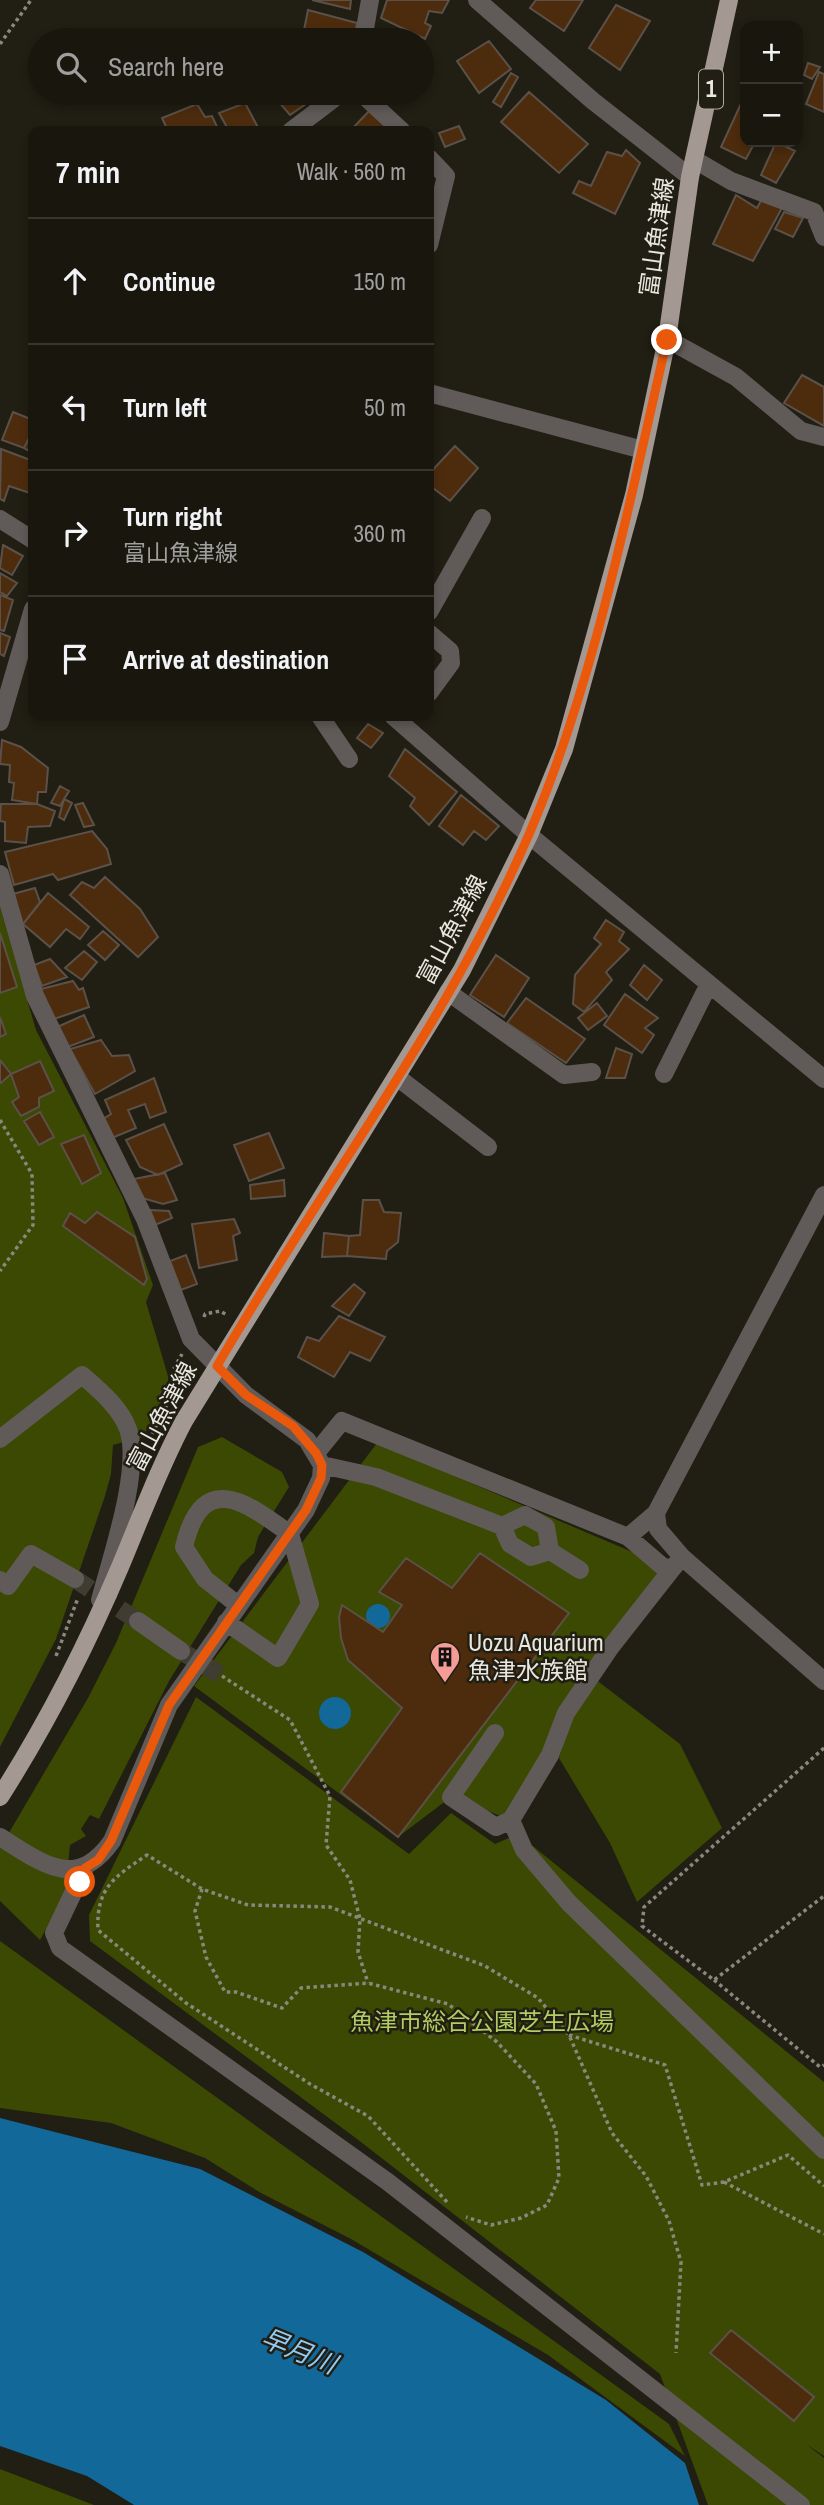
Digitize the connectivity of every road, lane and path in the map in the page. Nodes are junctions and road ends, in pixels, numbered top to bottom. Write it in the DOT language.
graph roads {
  1 [pos="31,0"];
  2 [pos="370,0"];
  3 [pos="477,0"];
  4 [pos="729,0"];
  5 [pos="365,28"];
  6 [pos="0,44"];
  7 [pos="325,105"];
  8 [pos="374,105"];
  9 [pos="298,126"];
  10 [pos="397,126"];
  11 [pos="434,163"];
  12 [pos="693,168"];
  13 [pos="819,209"];
  14 [pos="434,225"];
  15 [pos="824,237"];
  16 [pos="667,340"];
  17 [pos="434,394"];
  18 [pos="824,438"];
  19 [pos="643,450"];
  20 [pos="482,518"];
  21 [pos="0,519"];
  22 [pos="28,537"];
  23 [pos="434,603"];
  24 [pos="28,626"];
  25 [pos="434,637"];
  26 [pos="434,686"];
  27 [pos="323,721"];
  28 [pos="405,721"];
  29 [pos="0,722"];
  30 [pos="349,759"];
  31 [pos="529,835"];
  32 [pos="0,874"];
  33 [pos="709,984"];
  34 [pos="448,992"];
  35 [pos="592,1072"];
  36 [pos="664,1074"];
  37 [pos="397,1077"];
  38 [pos="824,1079"];
  39 [pos="0,1120"];
  40 [pos="488,1147"];
  41 [pos="824,1195"];
  42 [pos="0,1271"];
  43 [pos="229,1317"];
  44 [pos="200,1323"];
  45 [pos="177,1363"];
  46 [pos="217,1366"];
  47 [pos="0,1439"];
  48 [pos="143,1449"];
  49 [pos="319,1459"];
  50 [pos="656,1513"];
  51 [pos="502,1526"];
  52 [pos="290,1534"];
  53 [pos="628,1537"];
  54 [pos="550,1551"];
  55 [pos="677,1563"];
  56 [pos="580,1570"];
  57 [pos="0,1580"];
  58 [pos="77,1587"];
  59 [pos="238,1605"];
  60 [pos="138,1621"];
  61 [pos="226,1622"];
  62 [pos="93,1626"];
  63 [pos="181,1651"];
  64 [pos="52,1664"];
  65 [pos="222,1676"];
  66 [pos="824,1681"];
  67 [pos="495,1733"];
  68 [pos="824,1748"];
  69 [pos="0,1797"];
  70 [pos="511,1820"];
  71 [pos="0,1837"];
  72 [pos="85,1868"];
  73 [pos="202,1889"];
  74 [pos="824,1896"];
  75 [pos="360,1919"];
  76 [pos="714,1980"];
  77 [pos="368,1983"];
  78 [pos="569,2035"];
  79 [pos="824,2065"];
  80 [pos="824,2150"];
  81 [pos="724,2182"];
  82 [pos="824,2186"];
  83 [pos="451,2206"];
  84 [pos="460,2216"];
  85 [pos="824,2234"];
  86 [pos="676,2353"];
  87 [pos="801,2505"];
  1 -- 6 [label="path"];
  2 -- 5 [label="street"];
  3 -- 12 [label="street"];
  4 -- 12 [label="main road, 富山魚津線 / 1"];
  7 -- 9 [label="street"];
  8 -- 10 [label="street"];
  11 -- 14 [label="street"];
  12 -- 13 [label="street"];
  12 -- 16 [label="main road, 富山魚津線 / 1"];
  13 -- 15 [label="street"];
  16 -- 18 [label="street"];
  16 -- 19 [label="main road, 富山魚津線 / 1"];
  17 -- 19 [label="street"];
  19 -- 31 [label="main road, 富山魚津線 / 1"];
  20 -- 23 [label="street"];
  21 -- 22 [label="street"];
  24 -- 29 [label="street"];
  25 -- 26 [label="street"];
  27 -- 30 [label="street"];
  28 -- 31 [label="street"];
  31 -- 33 [label="street"];
  31 -- 34 [label="main road, 富山魚津線 / 1"];
  32 -- 46 [label="street"];
  33 -- 36 [label="street"];
  33 -- 38 [label="street"];
  34 -- 35 [label="street"];
  34 -- 37 [label="main road, 富山魚津線 / 1"];
  37 -- 40 [label="street"];
  37 -- 46 [label="main road, 富山魚津線 / 1"];
  39 -- 42 [label="path"];
  41 -- 50 [label="street"];
  43 -- 44 [label="path"];
  45 -- 48 [label="path"];
  46 -- 49 [label="street"];
  46 -- 62 [label="main road, 富山魚津線 / 1"];
  47 -- 62 [label="street"];
  49 -- 51 [label="street"];
  49 -- 52 [label="street"];
  49 -- 53 [label="street"];
  50 -- 53 [label="street"];
  50 -- 55 [label="street"];
  51 -- 54 [label="street"];
  51 -- 54 [label="street"];
  52 -- 59 [label="street"];
  52 -- 59 [label="street"];
  52 -- 61 [label="street"];
  53 -- 55 [label="street"];
  54 -- 56 [label="street"];
  55 -- 66 [label="street"];
  55 -- 70 [label="street"];
  57 -- 58 [label="street"];
  58 -- 64 [label="path"];
  59 -- 61 [label="street"];
  60 -- 63 [label="street"];
  61 -- 72 [label="street"];
  62 -- 69 [label="main road, 富山魚津線 / 1"];
  65 -- 75 [label="path"];
  67 -- 70 [label="street"];
  68 -- 76 [label="path"];
  70 -- 80 [label="street"];
  71 -- 72 [label="street"];
  72 -- 87 [label="street"];
  73 -- 75 [label="path"];
  73 -- 77 [label="path"];
  73 -- 83 [label="path"];
  74 -- 76 [label="path"];
  75 -- 77 [label="path"];
  75 -- 78 [label="path"];
  76 -- 79 [label="path"];
  77 -- 84 [label="path"];
  78 -- 81 [label="path"];
  78 -- 86 [label="path"];
  81 -- 82 [label="path"];
  81 -- 85 [label="path"];
}
